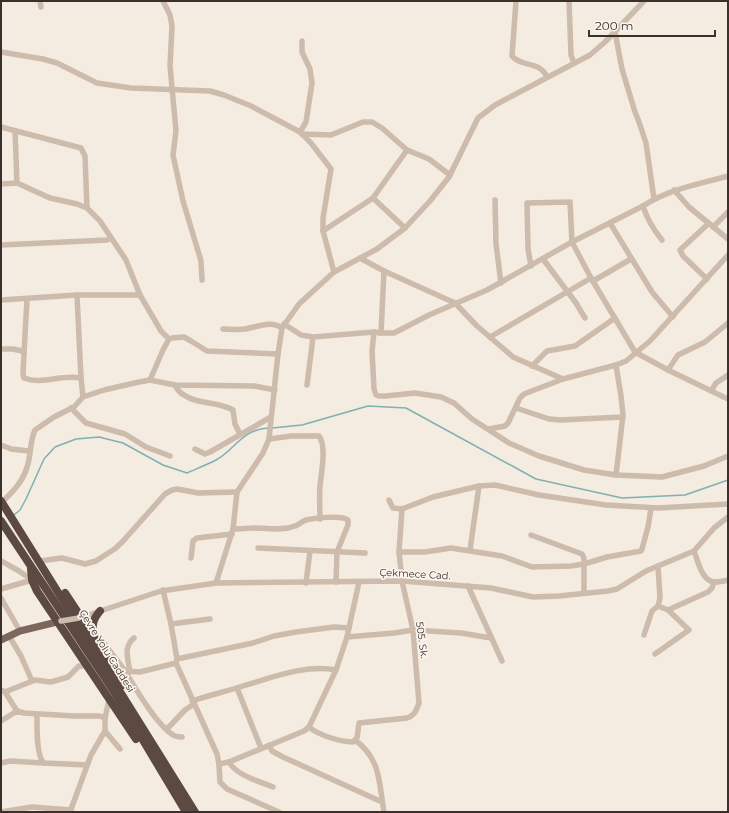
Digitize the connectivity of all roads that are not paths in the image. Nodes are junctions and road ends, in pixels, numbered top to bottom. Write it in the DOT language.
graph roads {
  1 [pos="163,1"];
  2 [pos="516,1"];
  3 [pos="569,1"];
  4 [pos="644,1"];
  5 [pos="615,32"];
  6 [pos="302,41"];
  7 [pos="1,52"];
  8 [pos="574,63"];
  9 [pos="548,77"];
  10 [pos="172,90"];
  11 [pos="1,128"];
  12 [pos="15,131"];
  13 [pos="301,133"];
  14 [pos="407,150"];
  15 [pos="450,175"];
  16 [pos="728,176"];
  17 [pos="17,183"];
  18 [pos="1,184"];
  19 [pos="674,190"];
  20 [pos="373,198"];
  21 [pos="654,199"];
  22 [pos="495,200"];
  23 [pos="643,206"];
  24 [pos="88,208"];
  25 [pos="728,212"];
  26 [pos="610,223"];
  27 [pos="711,225"];
  28 [pos="405,228"];
  29 [pos="323,231"];
  30 [pos="111,238"];
  31 [pos="728,239"];
  32 [pos="662,240"];
  33 [pos="572,242"];
  34 [pos="1,245"];
  35 [pos="728,255"];
  36 [pos="360,258"];
  37 [pos="543,259"];
  38 [pos="631,259"];
  39 [pos="531,266"];
  40 [pos="384,271"];
  41 [pos="334,272"];
  42 [pos="707,279"];
  43 [pos="202,280"];
  44 [pos="592,280"];
  45 [pos="501,282"];
  46 [pos="567,292"];
  47 [pos="140,294"];
  48 [pos="77,295"];
  49 [pos="27,299"];
  50 [pos="1,300"];
  51 [pos="455,303"];
  52 [pos="673,316"];
  53 [pos="585,318"];
  54 [pos="615,318"];
  55 [pos="728,323"];
  56 [pos="283,326"];
  57 [pos="223,329"];
  58 [pos="374,332"];
  59 [pos="381,333"];
  60 [pos="490,336"];
  61 [pos="313,337"];
  62 [pos="169,340"];
  63 [pos="1,349"];
  64 [pos="635,352"];
  65 [pos="24,354"];
  66 [pos="278,354"];
  67 [pos="616,365"];
  68 [pos="532,366"];
  69 [pos="668,370"];
  70 [pos="728,375"];
  71 [pos="81,378"];
  72 [pos="562,379"];
  73 [pos="150,380"];
  74 [pos="175,385"];
  75 [pos="307,385"];
  76 [pos="275,390"];
  77 [pos="711,391"];
  78 [pos="83,397"];
  79 [pos="728,399"];
  80 [pos="71,408"];
  81 [pos="516,408"];
  82 [pos="271,417"];
  83 [pos="623,418"];
  84 [pos="489,429"];
  85 [pos="240,434"];
  86 [pos="269,440"];
  87 [pos="1,445"];
  88 [pos="195,449"];
  89 [pos="29,451"];
  90 [pos="170,456"];
  91 [pos="728,456"];
  92 [pos="616,475"];
  93 [pos="479,486"];
  94 [pos="236,492"];
  95 [pos="389,500"];
  96 [pos="3,504"];
  97 [pos="728,504"];
  98 [pos="651,508"];
  99 [pos="402,509"];
  100 [pos="728,517"];
  101 [pos="320,519"];
  102 [pos="1,521"];
  103 [pos="232,532"];
  104 [pos="531,535"];
  105 [pos="258,548"];
  106 [pos="470,550"];
  107 [pos="310,551"];
  108 [pos="694,551"];
  109 [pos="338,552"];
  110 [pos="399,552"];
  111 [pos="365,553"];
  112 [pos="191,558"];
  113 [pos="39,560"];
  114 [pos="1,561"];
  115 [pos="30,564"];
  116 [pos="584,564"];
  117 [pos="658,566"];
  118 [pos="32,580"];
  119 [pos="728,580"];
  120 [pos="402,581"];
  121 [pos="336,582"];
  122 [pos="359,582"];
  123 [pos="714,582"];
  124 [pos="216,583"];
  125 [pos="306,583"];
  126 [pos="468,586"];
  127 [pos="1,589"];
  128 [pos="163,590"];
  129 [pos="584,593"];
  130 [pos="1,598"];
  131 [pos="658,606"];
  132 [pos="668,610"];
  133 [pos="100,611"];
  134 [pos="80,617"];
  135 [pos="210,619"];
  136 [pos="59,622"];
  137 [pos="171,624"];
  138 [pos="349,628"];
  139 [pos="413,630"];
  140 [pos="20,631"];
  141 [pos="644,634"];
  142 [pos="9,636"];
  143 [pos="347,637"];
  144 [pos="134,638"];
  145 [pos="491,638"];
  146 [pos="1,640"];
  147 [pos="96,640"];
  148 [pos="655,654"];
  149 [pos="176,661"];
  150 [pos="502,661"];
  151 [pos="86,666"];
  152 [pos="336,670"];
  153 [pos="128,671"];
  154 [pos="32,681"];
  155 [pos="237,688"];
  156 [pos="3,691"];
  157 [pos="109,700"];
  158 [pos="193,702"];
  159 [pos="17,711"];
  160 [pos="37,714"];
  161 [pos="105,718"];
  162 [pos="1,721"];
  163 [pos="309,727"];
  164 [pos="167,729"];
  165 [pos="105,731"];
  166 [pos="182,737"];
  167 [pos="355,740"];
  168 [pos="269,745"];
  169 [pos="261,748"];
  170 [pos="120,749"];
  171 [pos="229,762"];
  172 [pos="1,763"];
  173 [pos="44,763"];
  174 [pos="219,764"];
  175 [pos="166,765"];
  176 [pos="87,766"];
  177 [pos="165,780"];
  178 [pos="273,788"];
  179 [pos="382,802"];
  180 [pos="71,811"];
  181 [pos="1,812"];
  182 [pos="186,812"];
  183 [pos="196,812"];
  184 [pos="279,812"];
  185 [pos="384,812"];
  1 -- 10 [label="street"];
  2 -- 9 [label="street"];
  3 -- 8 [label="street"];
  4 -- 5 [label="street"];
  5 -- 8 [label="street"];
  5 -- 21 [label="street"];
  6 -- 13 [label="street"];
  7 -- 10 [label="street"];
  8 -- 9 [label="street"];
  9 -- 15 [label="street"];
  10 -- 13 [label="street"];
  10 -- 43 [label="street"];
  11 -- 12 [label="street"];
  12 -- 17 [label="street"];
  12 -- 24 [label="street"];
  13 -- 14 [label="street"];
  13 -- 29 [label="street"];
  14 -- 15 [label="street"];
  14 -- 20 [label="street"];
  15 -- 28 [label="street"];
  16 -- 19 [label="street"];
  17 -- 18 [label="street"];
  17 -- 24 [label="street"];
  19 -- 21 [label="street"];
  19 -- 27 [label="street"];
  20 -- 28 [label="street"];
  20 -- 29 [label="street"];
  21 -- 23 [label="street"];
  22 -- 45 [label="street"];
  23 -- 26 [label="street"];
  23 -- 32 [label="street"];
  24 -- 30 [label="street"];
  25 -- 27 [label="street"];
  26 -- 33 [label="street"];
  26 -- 38 [label="street"];
  27 -- 31 [label="street"];
  27 -- 42 [label="street"];
  28 -- 36 [label="street"];
  29 -- 41 [label="street"];
  30 -- 34 [label="street"];
  30 -- 47 [label="street"];
  33 -- 37 [label="street"];
  33 -- 39 [label="street"];
  33 -- 44 [label="street"];
  35 -- 42 [label="street"];
  36 -- 40 [label="street"];
  36 -- 41 [label="street"];
  37 -- 39 [label="street"];
  37 -- 46 [label="street"];
  38 -- 44 [label="street"];
  38 -- 52 [label="street"];
  39 -- 45 [label="street"];
  40 -- 51 [label="street"];
  40 -- 59 [label="street"];
  41 -- 56 [label="street"];
  42 -- 52 [label="street"];
  44 -- 46 [label="street"];
  44 -- 54 [label="street"];
  45 -- 51 [label="street"];
  46 -- 53 [label="street"];
  46 -- 60 [label="street"];
  47 -- 48 [label="street"];
  47 -- 62 [label="street"];
  48 -- 49 [label="street"];
  48 -- 71 [label="street"];
  49 -- 50 [label="street"];
  49 -- 65 [label="street"];
  51 -- 59 [label="street"];
  51 -- 60 [label="street"];
  52 -- 64 [label="street"];
  54 -- 64 [label="street"];
  54 -- 68 [label="street"];
  55 -- 69 [label="street"];
  56 -- 57 [label="street"];
  56 -- 61 [label="street"];
  56 -- 66 [label="street"];
  58 -- 59 [label="street"];
  58 -- 61 [label="street"];
  58 -- 84 [label="street"];
  60 -- 68 [label="street"];
  61 -- 75 [label="street"];
  62 -- 66 [label="street"];
  62 -- 73 [label="street"];
  63 -- 65 [label="street"];
  64 -- 67 [label="street"];
  64 -- 69 [label="street"];
  65 -- 71 [label="street"];
  66 -- 76 [label="street"];
  67 -- 72 [label="street"];
  67 -- 83 [label="street"];
  68 -- 72 [label="street"];
  69 -- 77 [label="street"];
  70 -- 77 [label="street"];
  71 -- 78 [label="street"];
  72 -- 81 [label="street"];
  73 -- 74 [label="street"];
  73 -- 78 [label="street"];
  74 -- 76 [label="street"];
  74 -- 85 [label="street"];
  76 -- 82 [label="street"];
  77 -- 79 [label="street"];
  78 -- 80 [label="street"];
  80 -- 89 [label="street"];
  80 -- 90 [label="street"];
  81 -- 83 [label="street"];
  81 -- 84 [label="street"];
  82 -- 85 [label="street"];
  82 -- 86 [label="street"];
  83 -- 92 [label="street"];
  84 -- 92 [label="street"];
  85 -- 88 [label="street"];
  86 -- 94 [label="street"];
  86 -- 101 [label="street"];
  87 -- 89 [label="street"];
  89 -- 96 [label="street"];
  91 -- 92 [label="street"];
  93 -- 98 [label="street"];
  93 -- 99 [label="street"];
  93 -- 106 [label="street"];
  94 -- 103 [label="street"];
  94 -- 113 [label="street"];
  95 -- 99 [label="street"];
  96 -- 113 [label="highway, Çevre Yolu Caddesi"];
  97 -- 98 [label="street"];
  98 -- 116 [label="street"];
  99 -- 110 [label="street, 505. Sk."];
  100 -- 108 [label="street, Çekmece Cad."];
  101 -- 103 [label="street"];
  101 -- 109 [label="street"];
  102 -- 115 [label="highway, Çevre Yolu Caddesi"];
  103 -- 112 [label="street"];
  103 -- 124 [label="street"];
  104 -- 116 [label="street"];
  105 -- 107 [label="street"];
  106 -- 110 [label="street"];
  106 -- 116 [label="street"];
  107 -- 109 [label="street"];
  107 -- 125 [label="street"];
  108 -- 117 [label="street, Çekmece Cad."];
  108 -- 123 [label="street"];
  109 -- 111 [label="street"];
  109 -- 121 [label="street"];
  110 -- 120 [label="street, 505. Sk."];
  113 -- 134 [label="highway"];
  113 -- 175 [label="highway, Çevre Yolu Caddesi"];
  114 -- 118 [label="street"];
  115 -- 118 [label="highway"];
  115 -- 177 [label="highway, Çevre Yolu Caddesi"];
  116 -- 129 [label="street"];
  117 -- 129 [label="street, Çekmece Cad."];
  117 -- 131 [label="street"];
  118 -- 127 [label="street"];
  118 -- 136 [label="highway"];
  119 -- 123 [label="street"];
  120 -- 122 [label="street, Çekmece Cad."];
  120 -- 126 [label="street, Çekmece Cad."];
  120 -- 139 [label="street, 505. Sk."];
  121 -- 122 [label="street, Çekmece Cad."];
  121 -- 125 [label="street, Çekmece Cad."];
  122 -- 138 [label="street"];
  123 -- 132 [label="street"];
  124 -- 125 [label="street, Çekmece Cad."];
  124 -- 128 [label="street, Çekmece Cad."];
  126 -- 129 [label="street, Çekmece Cad."];
  126 -- 145 [label="street"];
  128 -- 133 [label="street, Çekmece Cad."];
  128 -- 137 [label="street"];
  130 -- 140 [label="street"];
  131 -- 132 [label="street"];
  131 -- 141 [label="street"];
  132 -- 148 [label="street"];
  133 -- 134 [label="street, Çekmece Cad."];
  133 -- 147 [label="highway"];
  134 -- 136 [label="street, Çekmece Cad., bridge"];
  134 -- 147 [label="highway"];
  135 -- 137 [label="street"];
  136 -- 140 [label="main road"];
  136 -- 151 [label="highway"];
  137 -- 149 [label="street"];
  138 -- 143 [label="street"];
  138 -- 149 [label="street"];
  139 -- 143 [label="street"];
  139 -- 145 [label="street"];
  139 -- 167 [label="street, 505. Sk."];
  140 -- 142 [label="main road"];
  142 -- 146 [label="main road"];
  142 -- 154 [label="street"];
  143 -- 152 [label="street"];
  144 -- 153 [label="street"];
  145 -- 150 [label="street"];
  147 -- 153 [label="street"];
  147 -- 175 [label="highway"];
  149 -- 153 [label="street"];
  149 -- 158 [label="street"];
  151 -- 154 [label="street"];
  151 -- 157 [label="highway"];
  152 -- 155 [label="street"];
  152 -- 163 [label="street"];
  153 -- 164 [label="street"];
  154 -- 156 [label="street"];
  155 -- 158 [label="street"];
  155 -- 169 [label="street"];
  156 -- 159 [label="street"];
  157 -- 161 [label="street"];
  157 -- 177 [label="highway"];
  158 -- 164 [label="street"];
  158 -- 174 [label="street"];
  159 -- 160 [label="street"];
  159 -- 162 [label="street"];
  160 -- 161 [label="street"];
  160 -- 173 [label="street"];
  161 -- 165 [label="street"];
  163 -- 167 [label="street"];
  163 -- 168 [label="street"];
  164 -- 166 [label="street"];
  165 -- 170 [label="street"];
  165 -- 176 [label="street"];
  167 -- 179 [label="street"];
  168 -- 169 [label="street"];
  168 -- 179 [label="street"];
  169 -- 171 [label="street"];
  171 -- 174 [label="street"];
  171 -- 178 [label="street"];
  172 -- 173 [label="street"];
  173 -- 176 [label="street"];
  174 -- 184 [label="street"];
  175 -- 183 [label="highway, Çevre Yolu Caddesi"];
  176 -- 180 [label="street"];
  177 -- 182 [label="highway, Çevre Yolu Caddesi"];
  179 -- 185 [label="street"];
  180 -- 181 [label="street"];
}
